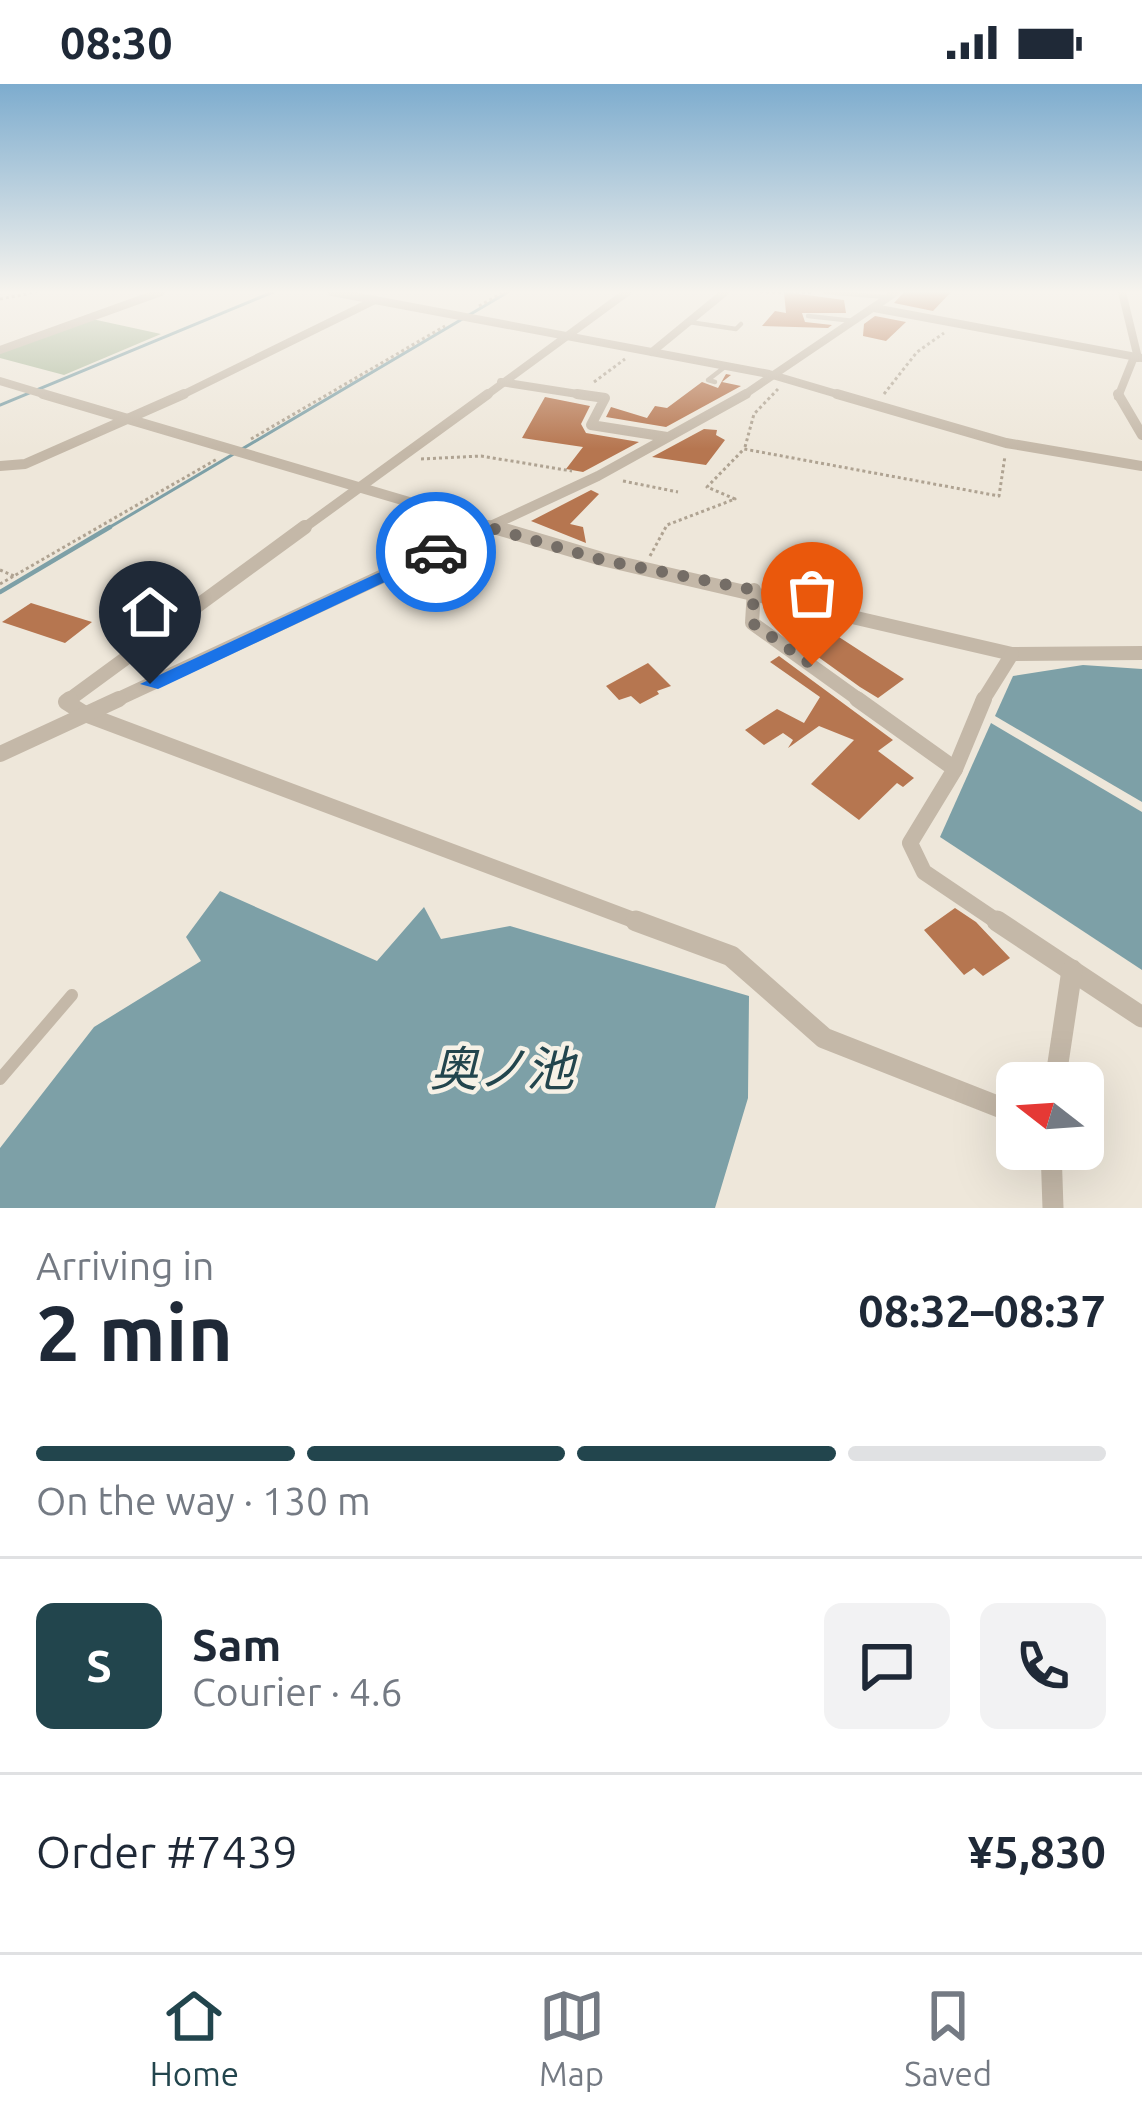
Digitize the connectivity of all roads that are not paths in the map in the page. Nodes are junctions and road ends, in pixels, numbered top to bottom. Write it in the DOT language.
graph roads {
  1 [pos="284,344"];
  2 [pos="555,344"];
  3 [pos="614,344"];
  4 [pos="661,344"];
  5 [pos="825,344"];
  6 [pos="1063,344"];
  7 [pos="652,352"];
  8 [pos="1138,358"];
  9 [pos="726,366"];
  10 [pos="784,378"];
  11 [pos="0,381"];
  12 [pos="501,382"];
  13 [pos="715,382"];
  14 [pos="129,421"];
  15 [pos="1142,436"];
  16 [pos="667,437"];
  17 [pos="0,466"];
  18 [pos="1142,466"];
  19 [pos="358,487"];
  20 [pos="488,527"];
  21 [pos="754,590"];
  22 [pos="1142,653"];
  23 [pos="1012,654"];
  24 [pos="85,714"];
  25 [pos="0,754"];
  26 [pos="955,769"];
  27 [pos="1072,970"];
  28 [pos="72,995"];
  29 [pos="1142,1017"];
  30 [pos="1058,1062"];
  31 [pos="0,1079"];
  32 [pos="996,1106"];
  33 [pos="1052,1170"];
  34 [pos="1053,1208"];
  1 -- 14 [label="street"];
  2 -- 12 [label="street"];
  3 -- 7 [label="street"];
  4 -- 7 [label="street"];
  5 -- 10 [label="street"];
  6 -- 8 [label="street"];
  7 -- 9 [label="street"];
  8 -- 15 [label="street"];
  9 -- 10 [label="street"];
  9 -- 13 [label="lane"];
  10 -- 16 [label="street"];
  10 -- 18 [label="street"];
  11 -- 14 [label="street"];
  12 -- 16 [label="street"];
  12 -- 19 [label="street"];
  14 -- 17 [label="street"];
  14 -- 19 [label="street"];
  16 -- 20 [label="street"];
  19 -- 20 [label="street"];
  19 -- 24 [label="street"];
  20 -- 21 [label="street"];
  20 -- 24 [label="street"];
  21 -- 23 [label="street"];
  21 -- 26 [label="street"];
  22 -- 23 [label="street"];
  23 -- 26 [label="street"];
  24 -- 25 [label="street"];
  24 -- 32 [label="street"];
  26 -- 27 [label="street"];
  27 -- 29 [label="street"];
  27 -- 30 [label="street"];
  28 -- 31 [label="lane"];
  33 -- 34 [label="street"];
}
